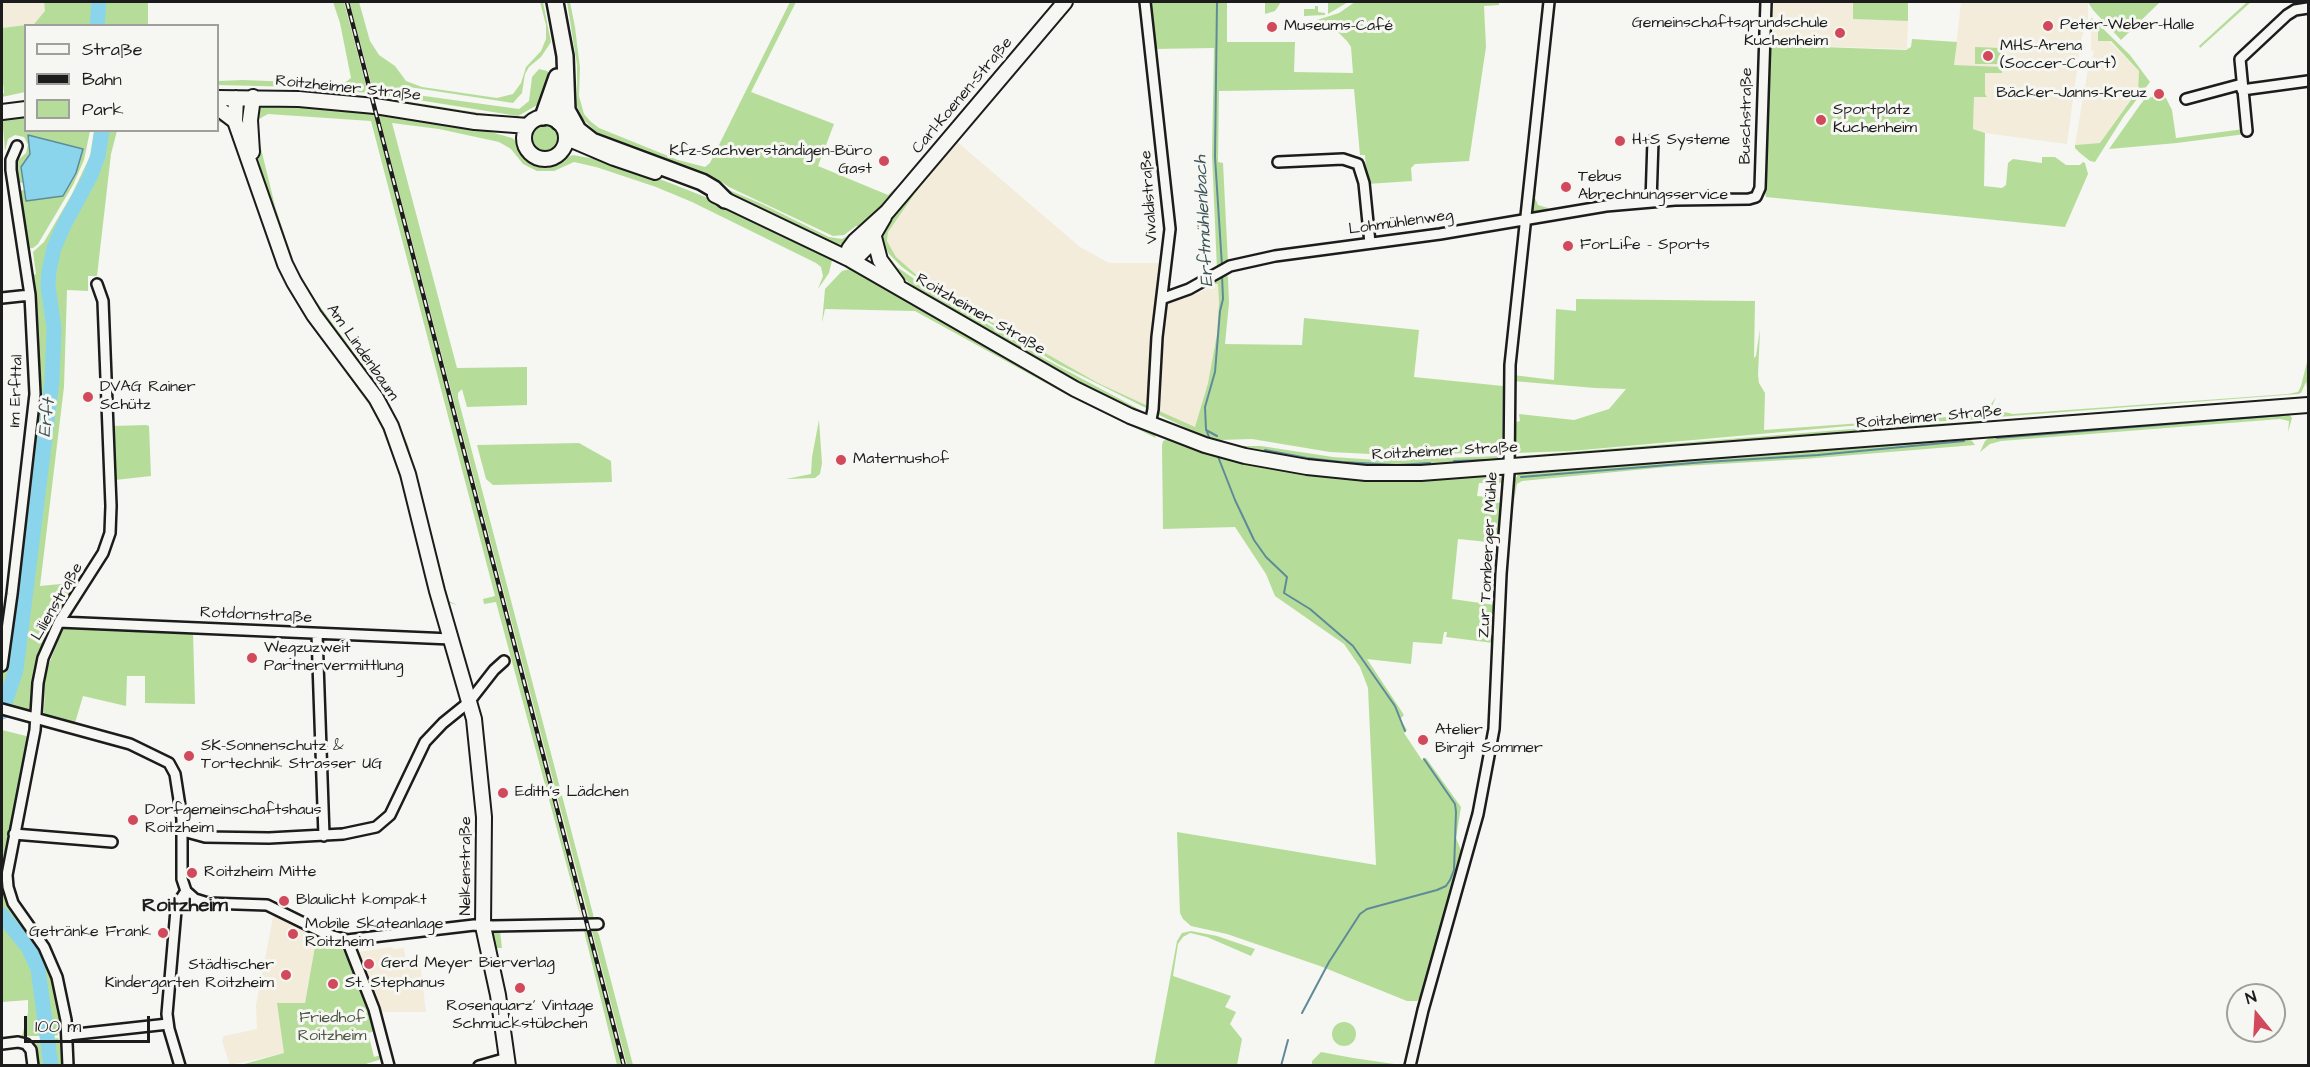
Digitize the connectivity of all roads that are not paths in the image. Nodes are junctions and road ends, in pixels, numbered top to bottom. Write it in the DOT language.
graph roads {
  1 [pos="548,2"];
  2 [pos="555,2"];
  3 [pos="1065,2"];
  4 [pos="1145,2"];
  5 [pos="1549,2"];
  6 [pos="1766,2"];
  7 [pos="2308,8"];
  8 [pos="557,77"];
  9 [pos="2308,81"];
  10 [pos="2242,87"];
  11 [pos="253,97"];
  12 [pos="219,98"];
  13 [pos="236,98"];
  14 [pos="2186,99"];
  15 [pos="219,109"];
  16 [pos="24,110"];
  17 [pos="2,112"];
  18 [pos="543,117"];
  19 [pos="235,121"];
  20 [pos="559,122"];
  21 [pos="2247,131"];
  22 [pos="526,133"];
  23 [pos="1653,140"];
  24 [pos="565,144"];
  25 [pos="17,146"];
  26 [pos="1278,162"];
  27 [pos="253,168"];
  28 [pos="1758,196"];
  29 [pos="725,200"];
  30 [pos="1651,202"];
  31 [pos="886,212"];
  32 [pos="1526,219"];
  33 [pos="874,237"];
  34 [pos="1370,243"];
  35 [pos="849,259"];
  36 [pos="97,284"];
  37 [pos="902,289"];
  38 [pos="30,295"];
  39 [pos="2,298"];
  40 [pos="1164,298"];
  41 [pos="2308,405"];
  42 [pos="1150,425"];
  43 [pos="1509,466"];
  44 [pos="59,622"];
  45 [pos="317,634"];
  46 [pos="451,639"];
  47 [pos="504,661"];
  48 [pos="2,666"];
  49 [pos="469,702"];
  50 [pos="2,709"];
  51 [pos="36,720"];
  52 [pos="183,831"];
  53 [pos="14,834"];
  54 [pos="324,836"];
  55 [pos="112,842"];
  56 [pos="186,891"];
  57 [pos="598,924"];
  58 [pos="483,926"];
  59 [pos="347,940"];
  60 [pos="168,1024"];
  61 [pos="68,1035"];
  62 [pos="2,1044"];
  63 [pos="508,1062"];
  64 [pos="33,1065"];
  65 [pos="68,1065"];
  66 [pos="180,1065"];
  67 [pos="389,1065"];
  68 [pos="479,1065"];
  69 [pos="1410,1065"];
  1 -- 8 [label="main road"];
  2 -- 29 [label="main road"];
  3 -- 31 [label="street, Carl-Koenen-Straße"];
  4 -- 40 [label="street, Vivaldistraße"];
  5 -- 32 [label="street, Zur Tomberger Mühle"];
  6 -- 28 [label="street, Buschstraße"];
  7 -- 10 [label="street"];
  8 -- 18 [label="main road"];
  8 -- 20 [label="main road"];
  9 -- 10 [label="street"];
  10 -- 14 [label="street"];
  10 -- 21 [label="street"];
  11 -- 13 [label="street, Roitzheimer Straße"];
  11 -- 22 [label="street, Roitzheimer Straße"];
  11 -- 27 [label="street, Am Lindenbaum"];
  12 -- 13 [label="street, Roitzheimer Straße"];
  13 -- 19 [label="street, Am Lindenbaum"];
  15 -- 19 [label="street"];
  16 -- 17 [label="street"];
  18 -- 20 [label="street"];
  18 -- 22 [label="street"];
  19 -- 27 [label="street, Am Lindenbaum"];
  20 -- 24 [label="street"];
  22 -- 24 [label="street"];
  23 -- 30 [label="street"];
  24 -- 29 [label="street, Roitzheimer Straße"];
  25 -- 38 [label="street, Im Erfttal"];
  26 -- 34 [label="street"];
  27 -- 46 [label="street, Am Lindenbaum"];
  28 -- 30 [label="street, Lohmühlenweg"];
  29 -- 35 [label="street, Roitzheimer Straße"];
  30 -- 32 [label="street, Lohmühlenweg"];
  31 -- 33 [label="street, Carl-Koenen-Straße"];
  31 -- 35 [label="street, Carl-Koenen-Straße"];
  32 -- 34 [label="street, Lohmühlenweg"];
  32 -- 43 [label="street, Zur Tomberger Mühle"];
  33 -- 35 [label="street, Carl-Koenen-Straße"];
  33 -- 37 [label="street"];
  34 -- 40 [label="street, Lohmühlenweg"];
  35 -- 37 [label="street, Roitzheimer Straße"];
  36 -- 44 [label="street, Lilienstraße"];
  37 -- 42 [label="street, Roitzheimer Straße"];
  38 -- 39 [label="street"];
  38 -- 48 [label="street, Im Erfttal"];
  40 -- 42 [label="street, Vivaldistraße"];
  41 -- 43 [label="street, Roitzheimer Straße"];
  42 -- 43 [label="street, Roitzheimer Straße"];
  43 -- 69 [label="street, Zur Tomberger Mühle"];
  44 -- 45 [label="street, Rotdornstraße"];
  44 -- 51 [label="street, Lilienstraße"];
  45 -- 46 [label="street, Rotdornstraße"];
  45 -- 54 [label="street"];
  46 -- 49 [label="street, Am Lindenbaum"];
  47 -- 49 [label="street"];
  49 -- 54 [label="street"];
  49 -- 58 [label="street, Nelkenstraße"];
  50 -- 51 [label="street"];
  51 -- 52 [label="street"];
  51 -- 53 [label="street, Lilienstraße"];
  52 -- 54 [label="street"];
  52 -- 56 [label="street"];
  53 -- 55 [label="street"];
  53 -- 61 [label="street, Lilienstraße"];
  56 -- 59 [label="street"];
  56 -- 60 [label="street"];
  57 -- 58 [label="street"];
  58 -- 59 [label="street"];
  58 -- 63 [label="street, Nelkenstraße"];
  59 -- 67 [label="street"];
  60 -- 61 [label="street"];
  60 -- 66 [label="street"];
  61 -- 65 [label="street, Lilienstraße"];
  62 -- 64 [label="street"];
  63 -- 68 [label="street"];
}
